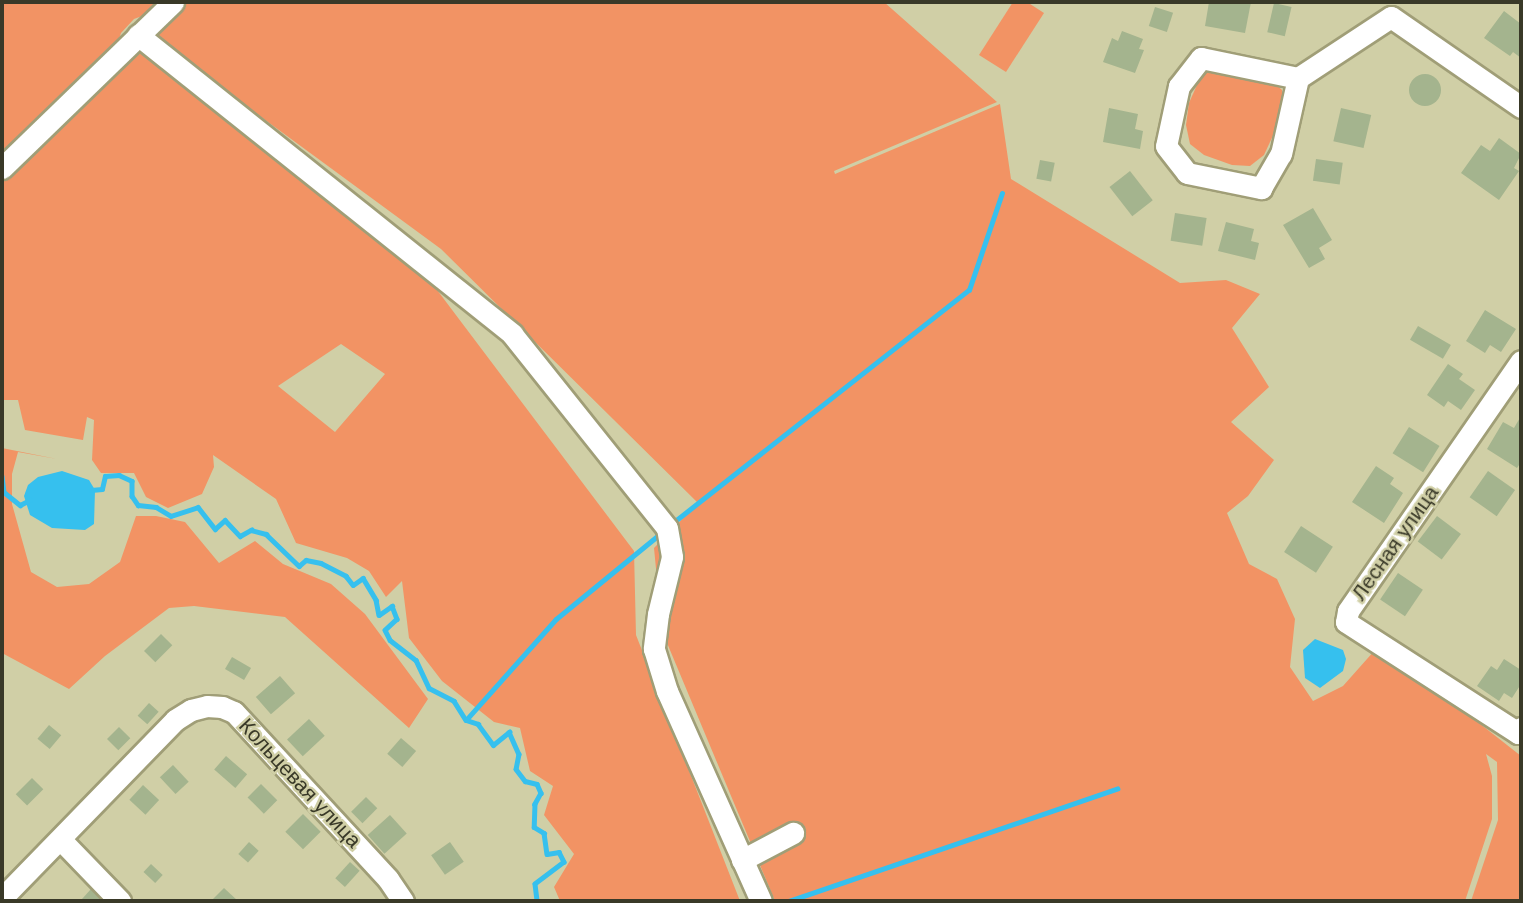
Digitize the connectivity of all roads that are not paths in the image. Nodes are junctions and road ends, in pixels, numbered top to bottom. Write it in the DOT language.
graph roads {
  1 [pos="173,2"];
  2 [pos="1389,9"];
  3 [pos="138,35"];
  4 [pos="1298,78"];
  5 [pos="1521,107"];
  6 [pos="2,168"];
  7 [pos="1521,361"];
  8 [pos="1521,728"];
  9 [pos="793,833"];
  10 [pos="61,839"];
  11 [pos="742,860"];
  12 [pos="2,898"];
  13 [pos="120,901"];
  14 [pos="403,901"];
  15 [pos="761,901"];
  1 -- 3 [label="street"];
  2 -- 4 [label="street"];
  2 -- 5 [label="street"];
  3 -- 6 [label="street"];
  3 -- 11 [label="street"];
  4 -- 4 [label="street"];
  7 -- 8 [label="street, Лесная улица"];
  9 -- 11 [label="street"];
  10 -- 12 [label="street, Кольцевая улица"];
  10 -- 13 [label="street"];
  10 -- 14 [label="street, Кольцевая улица"];
  11 -- 15 [label="street"];
}
